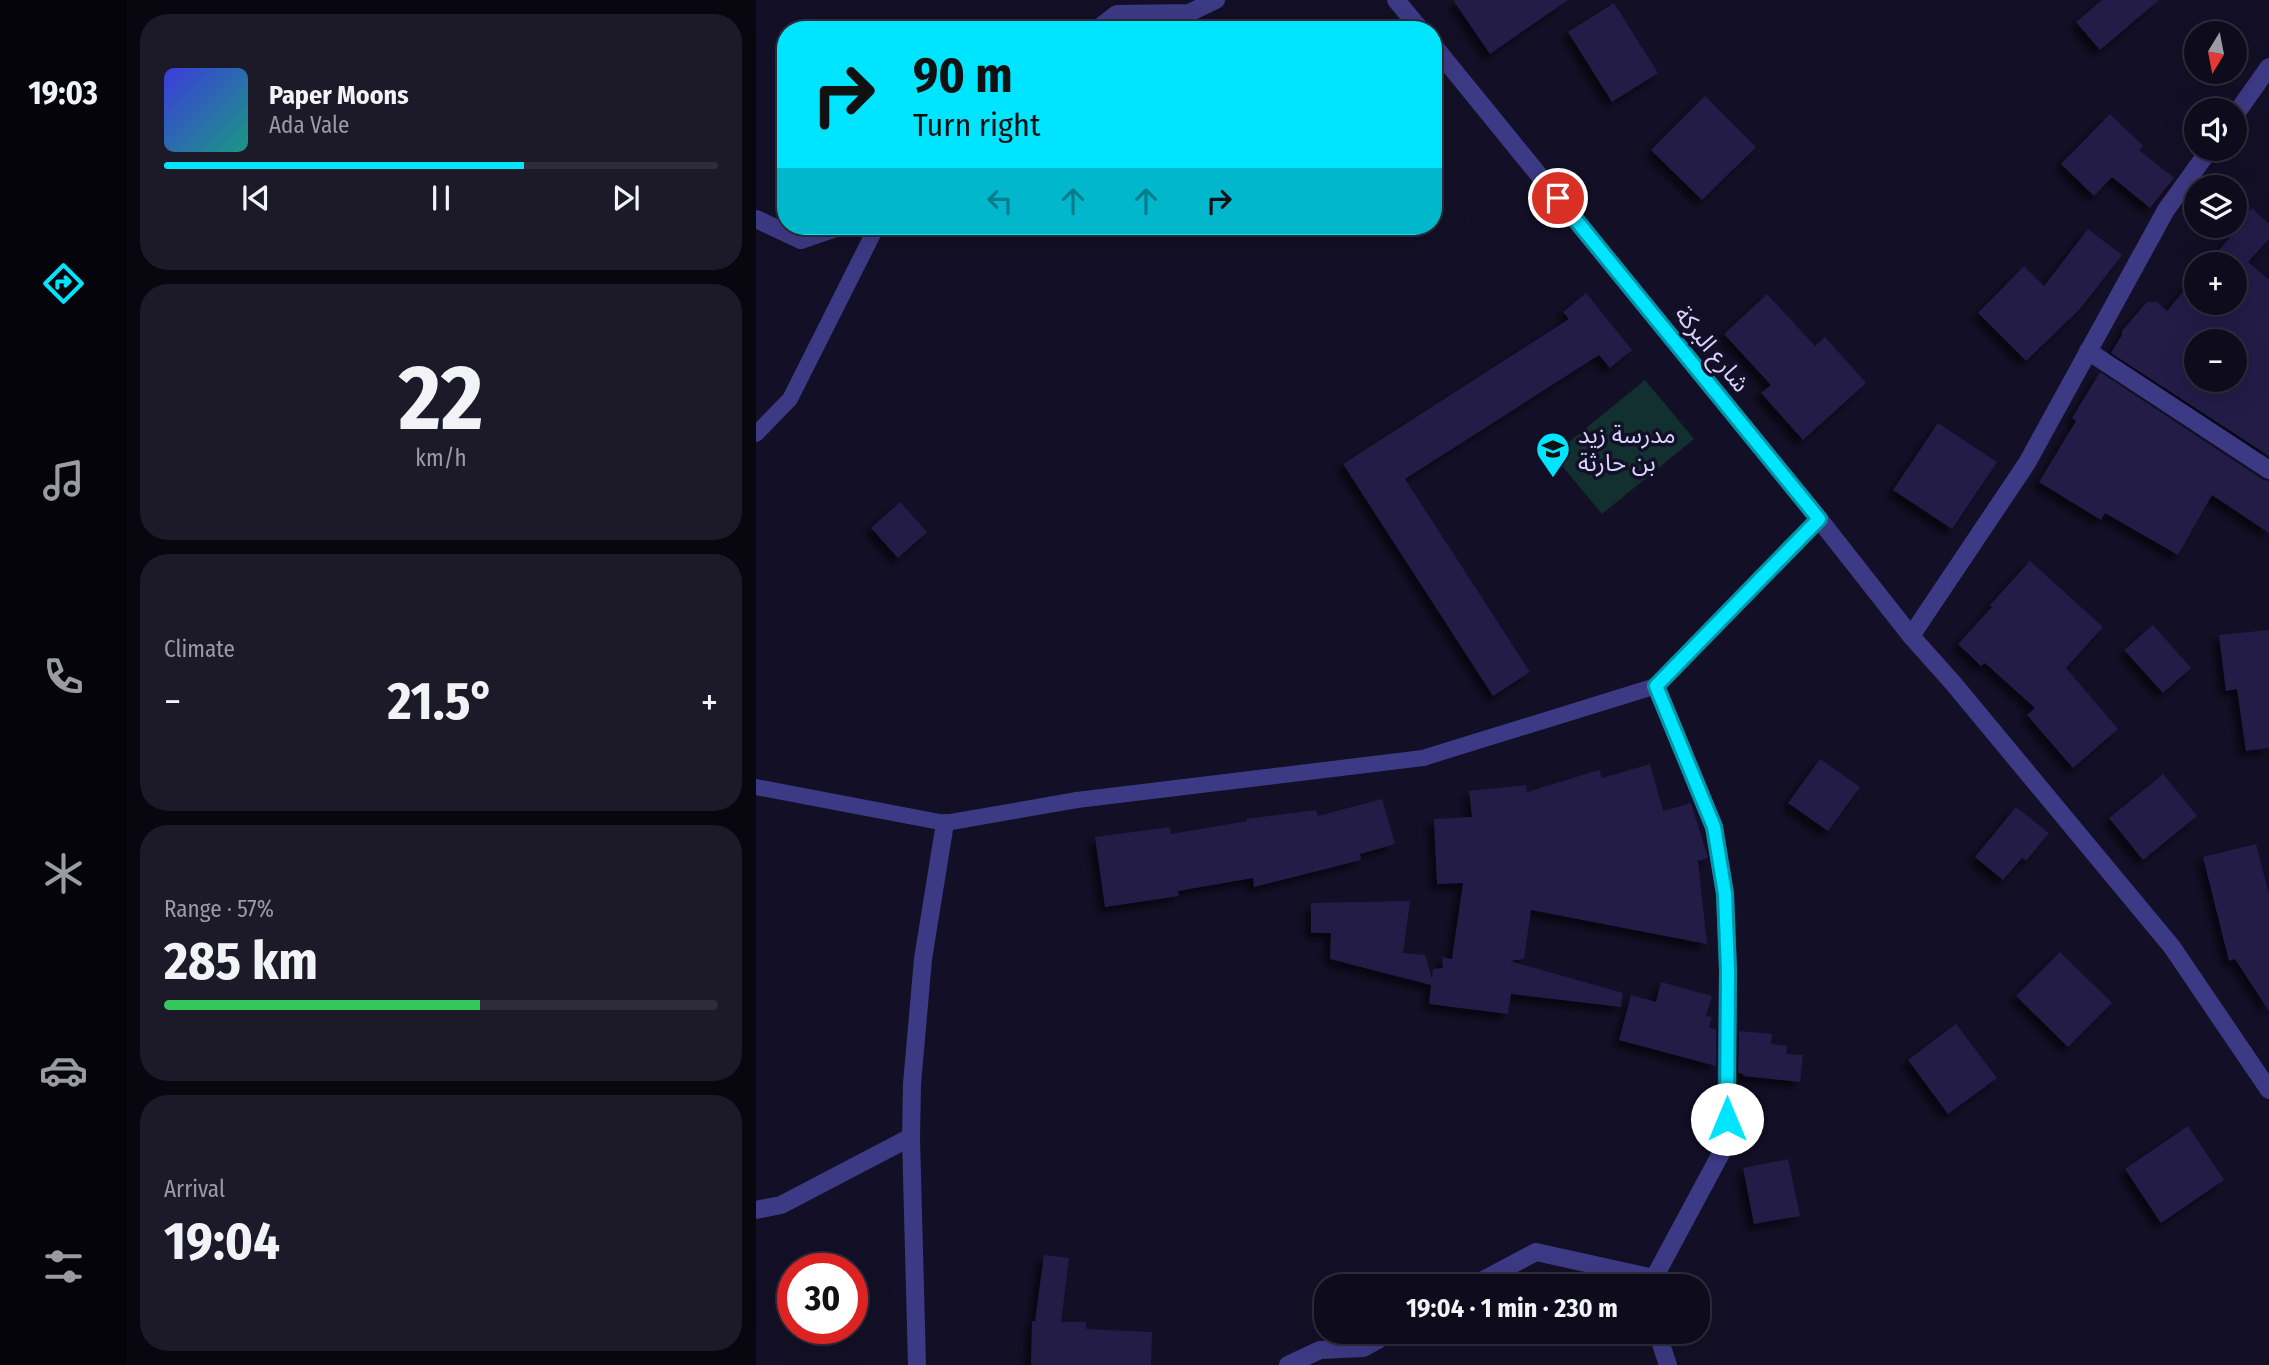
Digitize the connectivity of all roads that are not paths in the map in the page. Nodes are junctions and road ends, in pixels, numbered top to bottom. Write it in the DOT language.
graph roads {
  1 [pos="1216,0"];
  2 [pos="1396,0"];
  3 [pos="1108,21"];
  4 [pos="1414,21"];
  5 [pos="1442,56"];
  6 [pos="2269,67"];
  7 [pos="2247,98"];
  8 [pos="2201,161"];
  9 [pos="756,219"];
  10 [pos="777,229"];
  11 [pos="791,235"];
  12 [pos="816,235"];
  13 [pos="872,235"];
  14 [pos="2088,351"];
  15 [pos="756,435"];
  16 [pos="2269,470"];
  17 [pos="1819,519"];
  18 [pos="1911,636"];
  19 [pos="1656,686"];
  20 [pos="756,787"];
  21 [pos="945,822"];
  22 [pos="2269,1090"];
  23 [pos="911,1137"];
  24 [pos="756,1210"];
  25 [pos="1495,1274"];
  26 [pos="1623,1274"];
  27 [pos="1658,1274"];
  28 [pos="1370,1344"];
  29 [pos="1661,1344"];
  30 [pos="917,1365"];
  31 [pos="1288,1365"];
  32 [pos="1668,1365"];
  1 -- 3 [label="street"];
  2 -- 4 [label="street"];
  5 -- 17 [label="street, شارع البركة"];
  6 -- 7 [label="street"];
  8 -- 14 [label="street"];
  9 -- 10 [label="street"];
  11 -- 12 [label="street"];
  13 -- 15 [label="lane"];
  14 -- 16 [label="street"];
  14 -- 18 [label="street"];
  17 -- 18 [label="street, شارع البركة"];
  17 -- 19 [label="lane"];
  18 -- 22 [label="street, شارع البركة"];
  19 -- 21 [label="lane"];
  19 -- 27 [label="street"];
  20 -- 21 [label="lane"];
  21 -- 23 [label="street"];
  23 -- 24 [label="street"];
  23 -- 30 [label="street"];
  25 -- 26 [label="street"];
  28 -- 31 [label="street"];
  29 -- 32 [label="street"];
}
